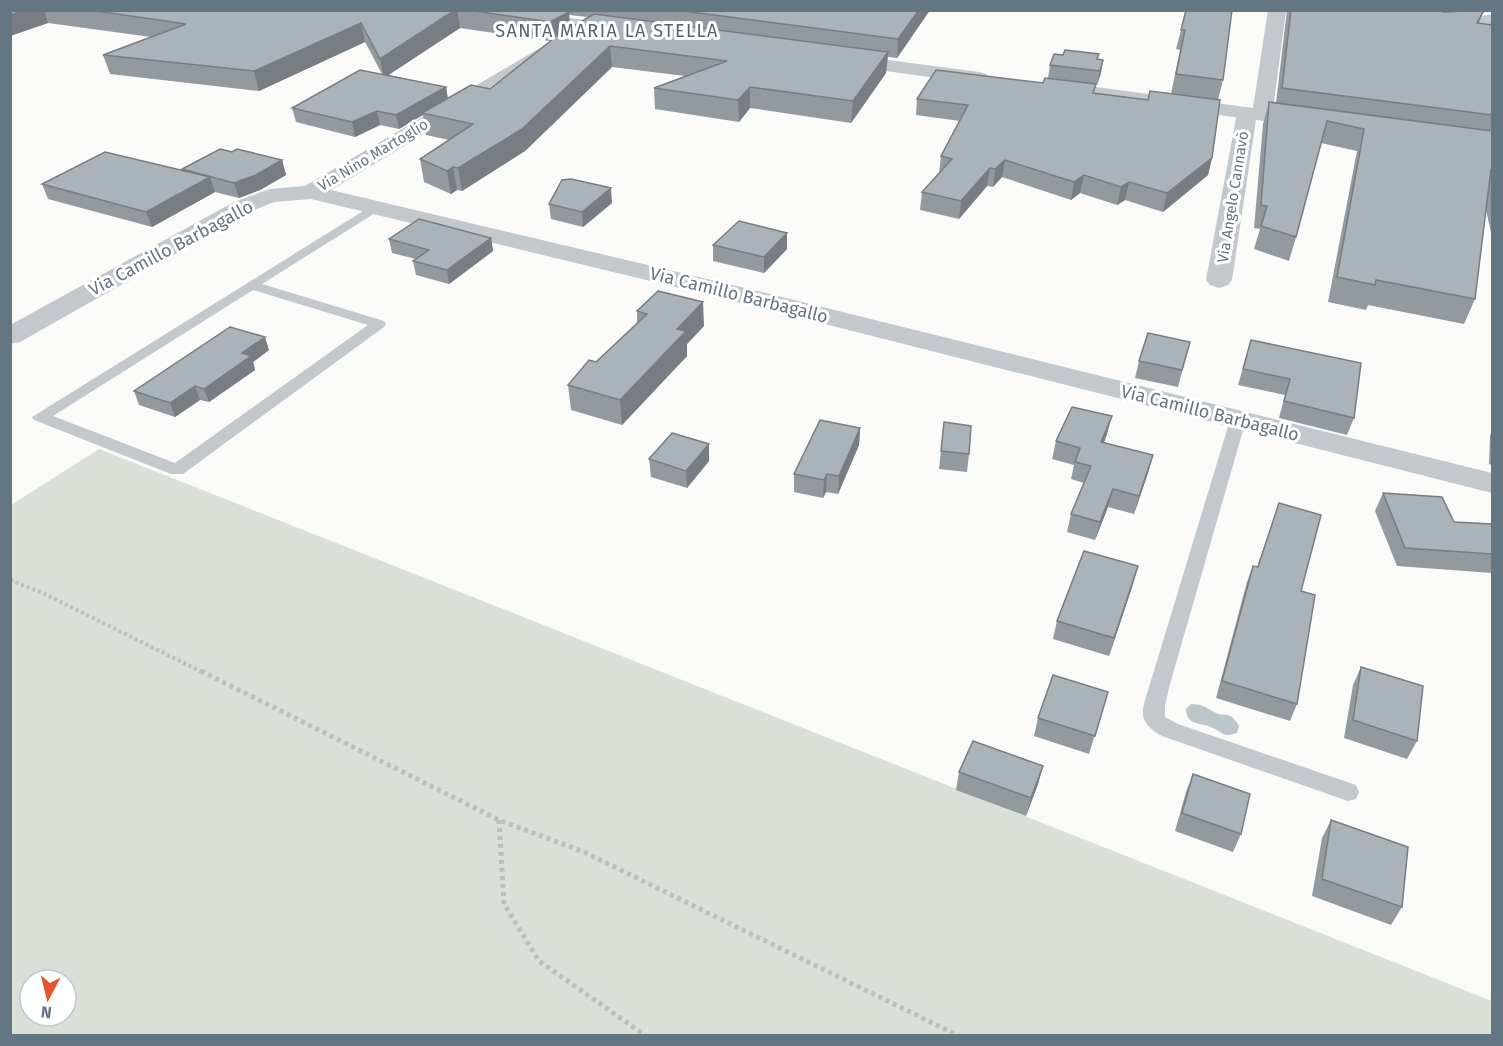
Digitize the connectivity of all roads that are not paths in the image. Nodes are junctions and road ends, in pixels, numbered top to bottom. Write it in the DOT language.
graph roads {
  1 [pos="472,10"];
  2 [pos="1277,10"];
  3 [pos="1348,10"];
  4 [pos="591,26"];
  5 [pos="1485,27"];
  6 [pos="642,33"];
  7 [pos="820,57"];
  8 [pos="998,81"];
  9 [pos="1034,85"];
  10 [pos="1255,114"];
  11 [pos="1331,124"];
  12 [pos="311,192"];
  13 [pos="376,207"];
  14 [pos="1220,280"];
  15 [pos="251,285"];
  16 [pos="10,336"];
  17 [pos="1238,420"];
  18 [pos="1492,483"];
  19 [pos="1348,792"];
  1 -- 4 [label="street"];
  2 -- 10 [label="street, Via Angelo Cannavò"];
  3 -- 5 [label="street"];
  4 -- 6 [label="street"];
  4 -- 12 [label="street, Via Nino Martoglio"];
  7 -- 8 [label="street"];
  9 -- 10 [label="street"];
  10 -- 11 [label="street"];
  10 -- 14 [label="street, Via Angelo Cannavò"];
  12 -- 13 [label="street, Via Camillo Barbagallo"];
  12 -- 16 [label="street, Via Camillo Barbagallo"];
  13 -- 15 [label="lane"];
  13 -- 17 [label="street, Via Camillo Barbagallo"];
  15 -- 15 [label="lane"];
  17 -- 18 [label="street, Via Camillo Barbagallo"];
  17 -- 19 [label="lane"];
}
